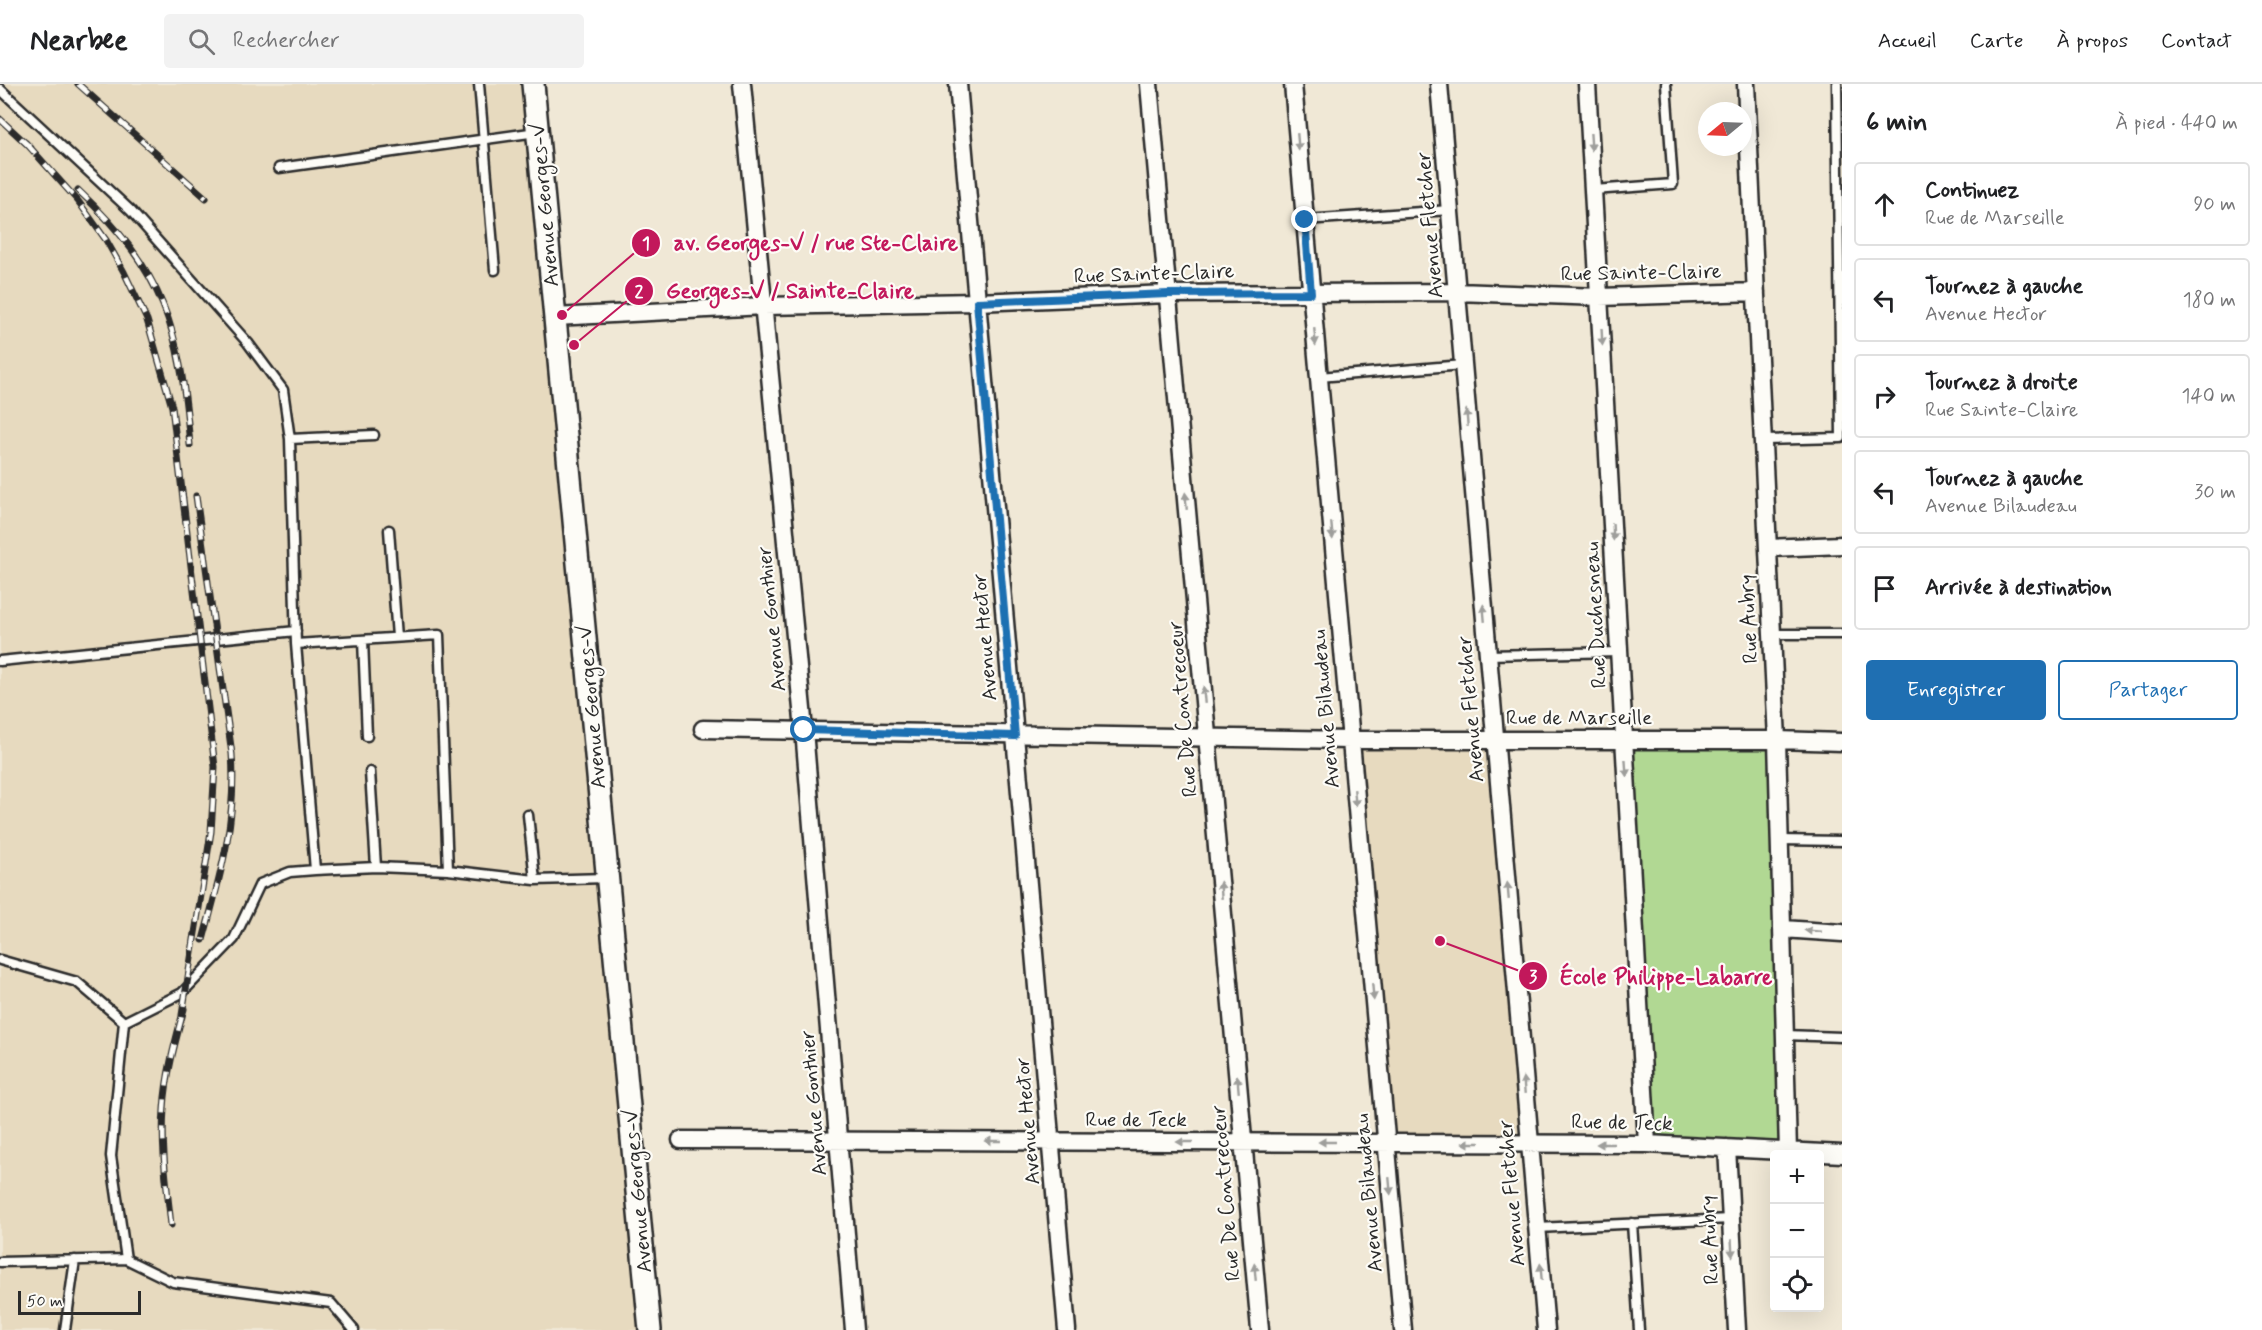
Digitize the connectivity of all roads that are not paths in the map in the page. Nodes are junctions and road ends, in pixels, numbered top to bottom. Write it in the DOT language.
graph roads {
  1 [pos="479,84"];
  2 [pos="533,84"];
  3 [pos="742,84"];
  4 [pos="958,84"];
  5 [pos="1149,84"];
  6 [pos="1293,84"];
  7 [pos="1439,84"];
  8 [pos="1587,84"];
  9 [pos="1666,84"];
  10 [pos="1746,84"];
  11 [pos="1837,84"];
  12 [pos="0,89"];
  13 [pos="537,132"];
  14 [pos="485,139"];
  15 [pos="279,168"];
  16 [pos="1594,190"];
  17 [pos="1450,210"];
  18 [pos="1305,220"];
  19 [pos="495,270"];
  20 [pos="1457,292"];
  21 [pos="1756,292"];
  22 [pos="1311,293"];
  23 [pos="1168,294"];
  24 [pos="1600,297"];
  25 [pos="977,302"];
  26 [pos="764,306"];
  27 [pos="555,317"];
  28 [pos="1463,364"];
  29 [pos="1319,377"];
  30 [pos="374,435"];
  31 [pos="1842,438"];
  32 [pos="290,439"];
  33 [pos="1762,440"];
  34 [pos="389,530"];
  35 [pos="1842,545"];
  36 [pos="1768,548"];
  37 [pos="296,632"];
  38 [pos="1772,634"];
  39 [pos="1842,634"];
  40 [pos="397,638"];
  41 [pos="363,640"];
  42 [pos="296,644"];
  43 [pos="1619,652"];
  44 [pos="1487,654"];
  45 [pos="0,661"];
  46 [pos="703,729"];
  47 [pos="804,730"];
  48 [pos="367,736"];
  49 [pos="1015,736"];
  50 [pos="1207,737"];
  51 [pos="1495,739"];
  52 [pos="1350,740"];
  53 [pos="1624,740"];
  54 [pos="1777,740"];
  55 [pos="1842,742"];
  56 [pos="370,772"];
  57 [pos="528,815"];
  58 [pos="1780,840"];
  59 [pos="1842,841"];
  60 [pos="376,867"];
  61 [pos="315,870"];
  62 [pos="448,870"];
  63 [pos="607,878"];
  64 [pos="535,880"];
  65 [pos="1783,929"];
  66 [pos="1842,933"];
  67 [pos="0,960"];
  68 [pos="124,1022"];
  69 [pos="1785,1035"];
  70 [pos="1842,1037"];
  71 [pos="681,1140"];
  72 [pos="839,1140"];
  73 [pos="1051,1141"];
  74 [pos="1244,1142"];
  75 [pos="1386,1143"];
  76 [pos="1529,1143"];
  77 [pos="1647,1144"];
  78 [pos="1727,1148"];
  79 [pos="1788,1150"];
  80 [pos="1770,1151"];
  81 [pos="1824,1153"];
  82 [pos="1842,1154"];
  83 [pos="1730,1219"];
  84 [pos="1632,1223"];
  85 [pos="1537,1227"];
  86 [pos="126,1258"];
  87 [pos="75,1260"];
  88 [pos="0,1262"];
  89 [pos="65,1330"];
  90 [pos="354,1330"];
  91 [pos="650,1330"];
  92 [pos="854,1330"];
  93 [pos="1067,1330"];
  94 [pos="1260,1330"];
  95 [pos="1403,1330"];
  96 [pos="1546,1330"];
  97 [pos="1639,1330"];
  98 [pos="1737,1330"];
  1 -- 14 [label="lane"];
  2 -- 13 [label="street, Avenue Georges-V"];
  3 -- 26 [label="street, Avenue Gonthier"];
  4 -- 25 [label="street, Avenue Hector"];
  5 -- 23 [label="street, Rue De Contrecoeur"];
  6 -- 18 [label="street, Avenue Bilaudeau, one-way"];
  7 -- 17 [label="street, Avenue Fletcher"];
  8 -- 16 [label="street, Rue Duchesneau, one-way"];
  9 -- 16 [label="lane"];
  10 -- 21 [label="street, Rue Aubry"];
  11 -- 31 [label="lane"];
  12 -- 32 [label="lane"];
  13 -- 14 [label="lane"];
  13 -- 27 [label="street, Avenue Georges-V"];
  14 -- 15 [label="lane"];
  14 -- 19 [label="lane"];
  16 -- 24 [label="street, Rue Duchesneau"];
  17 -- 18 [label="lane"];
  17 -- 20 [label="street, Avenue Fletcher"];
  18 -- 22 [label="street, Avenue Bilaudeau"];
  20 -- 22 [label="street, Rue Sainte-Claire"];
  20 -- 24 [label="street, Rue Sainte-Claire"];
  20 -- 28 [label="street, Avenue Fletcher"];
  21 -- 24 [label="street, Rue Sainte-Claire"];
  21 -- 33 [label="street, Rue Aubry"];
  22 -- 23 [label="street, Rue Sainte-Claire"];
  22 -- 29 [label="street, Avenue Bilaudeau, one-way"];
  23 -- 25 [label="street, Rue Sainte-Claire"];
  50 -- 23 [label="street, Rue De Contrecoeur, one-way"];
  24 -- 43 [label="street, Rue Duchesneau, one-way"];
  25 -- 26 [label="street, Rue Sainte-Claire"];
  25 -- 49 [label="street, Avenue Hector"];
  26 -- 27 [label="street, Rue Sainte-Claire"];
  26 -- 47 [label="street, Avenue Gonthier"];
  27 -- 63 [label="street, Avenue Georges-V"];
  28 -- 29 [label="lane"];
  44 -- 28 [label="street, Avenue Fletcher, one-way"];
  29 -- 52 [label="street, Avenue Bilaudeau, one-way"];
  30 -- 32 [label="lane"];
  31 -- 33 [label="lane"];
  32 -- 37 [label="lane"];
  33 -- 36 [label="street, Rue Aubry"];
  34 -- 40 [label="lane"];
  35 -- 36 [label="street"];
  36 -- 38 [label="street, Rue Aubry"];
  37 -- 42 [label="lane"];
  37 -- 45 [label="lane"];
  38 -- 39 [label="lane"];
  38 -- 54 [label="street, Rue Aubry"];
  40 -- 41 [label="lane"];
  40 -- 62 [label="lane"];
  41 -- 42 [label="lane"];
  41 -- 48 [label="lane"];
  42 -- 61 [label="lane"];
  43 -- 44 [label="lane"];
  43 -- 53 [label="street, Rue Duchesneau"];
  44 -- 51 [label="street, Avenue Fletcher"];
  46 -- 47 [label="street, Rue de Marseille"];
  47 -- 49 [label="street, Rue de Marseille"];
  47 -- 72 [label="street, Avenue Gonthier"];
  49 -- 50 [label="street, Rue de Marseille"];
  49 -- 73 [label="street, Avenue Hector"];
  50 -- 52 [label="street, Rue de Marseille"];
  74 -- 50 [label="street, Rue De Contrecoeur, one-way"];
  51 -- 52 [label="street, Rue de Marseille"];
  51 -- 53 [label="street, Rue de Marseille"];
  76 -- 51 [label="street, Avenue Fletcher, one-way"];
  52 -- 75 [label="street, Avenue Bilaudeau, one-way"];
  53 -- 54 [label="street, Rue de Marseille"];
  53 -- 77 [label="street, Rue Duchesneau, one-way"];
  54 -- 55 [label="street, Rue de Marseille"];
  54 -- 58 [label="street, Rue Aubry"];
  56 -- 60 [label="lane"];
  57 -- 64 [label="lane"];
  58 -- 59 [label="lane"];
  58 -- 65 [label="street, Rue Aubry"];
  60 -- 61 [label="lane"];
  60 -- 62 [label="lane"];
  61 -- 68 [label="lane"];
  62 -- 64 [label="lane"];
  63 -- 64 [label="lane"];
  63 -- 91 [label="street, Avenue Georges-V"];
  66 -- 65 [label="street, one-way"];
  65 -- 69 [label="street, Rue Aubry"];
  67 -- 68 [label="lane"];
  68 -- 86 [label="lane"];
  69 -- 70 [label="lane"];
  69 -- 79 [label="street, Rue Aubry"];
  71 -- 72 [label="street, Rue de Teck"];
  73 -- 72 [label="street, Rue de Teck, one-way"];
  72 -- 92 [label="street, Avenue Gonthier"];
  74 -- 73 [label="street, Rue de Teck, one-way"];
  73 -- 93 [label="street, Avenue Hector"];
  75 -- 74 [label="street, Rue de Teck, one-way"];
  94 -- 74 [label="street, Rue De Contrecoeur, one-way"];
  76 -- 75 [label="street, Rue de Teck, one-way"];
  75 -- 95 [label="street, Avenue Bilaudeau, one-way"];
  77 -- 76 [label="street, Rue de Teck, one-way"];
  76 -- 85 [label="street, Avenue Fletcher"];
  77 -- 78 [label="street, Rue de Teck"];
  78 -- 80 [label="street, Rue de Teck"];
  78 -- 83 [label="street, Rue Aubry"];
  81 -- 82 [label="street, Rue de Teck"];
  83 -- 84 [label="lane"];
  83 -- 98 [label="street, Rue Aubry, one-way"];
  84 -- 85 [label="lane"];
  84 -- 97 [label="lane"];
  96 -- 85 [label="street, Avenue Fletcher, one-way"];
  86 -- 87 [label="lane"];
  86 -- 90 [label="lane"];
  87 -- 88 [label="lane"];
  87 -- 89 [label="lane"];
}
